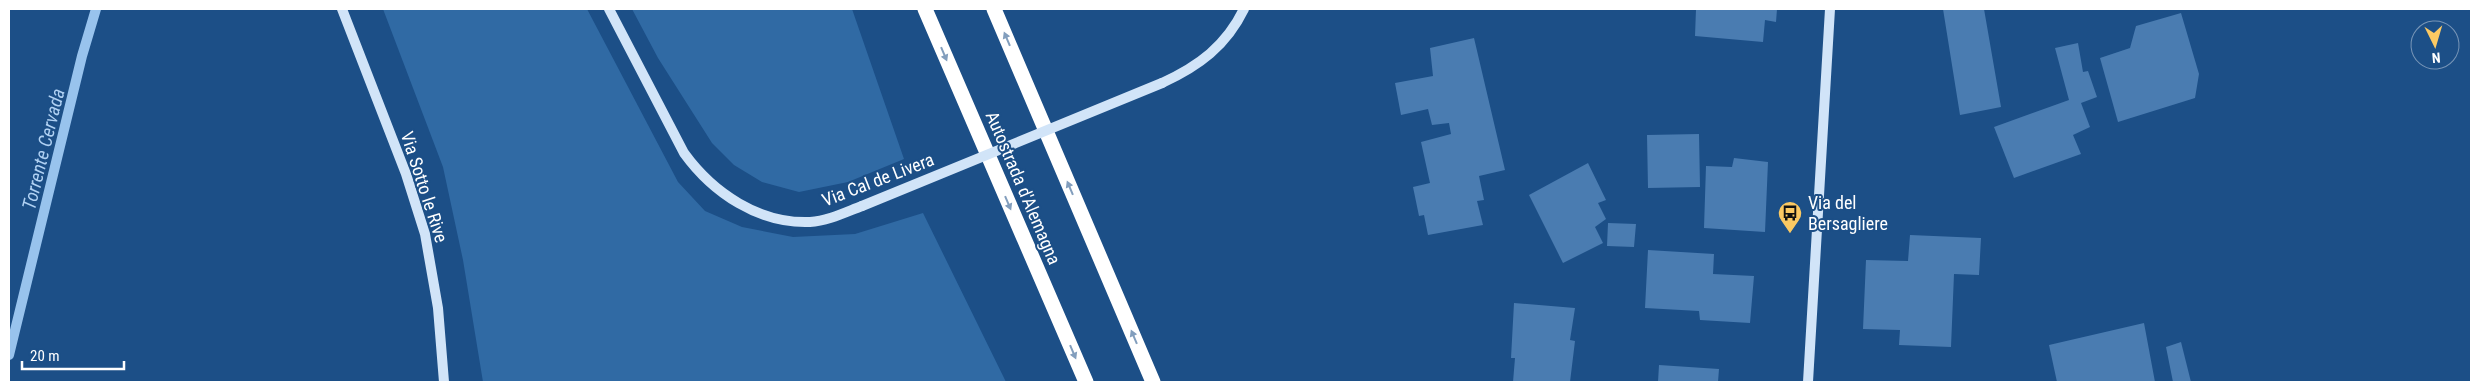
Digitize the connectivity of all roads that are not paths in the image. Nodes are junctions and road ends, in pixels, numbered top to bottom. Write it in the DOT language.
graph roads {
  1 [pos="342,9"];
  2 [pos="609,9"];
  3 [pos="925,9"];
  4 [pos="994,9"];
  5 [pos="1244,9"];
  6 [pos="1830,9"];
  7 [pos="444,382"];
  8 [pos="1086,382"];
  9 [pos="1153,382"];
  10 [pos="1808,382"];
  1 -- 7 [label="street, Via Sotto le Rive"];
  2 -- 5 [label="street, Via Cal de Livera, bridge"];
  3 -- 8 [label="highway, Autostrada d'Alemagna, one-way"];
  9 -- 4 [label="highway, one-way"];
  6 -- 10 [label="street"];
}
